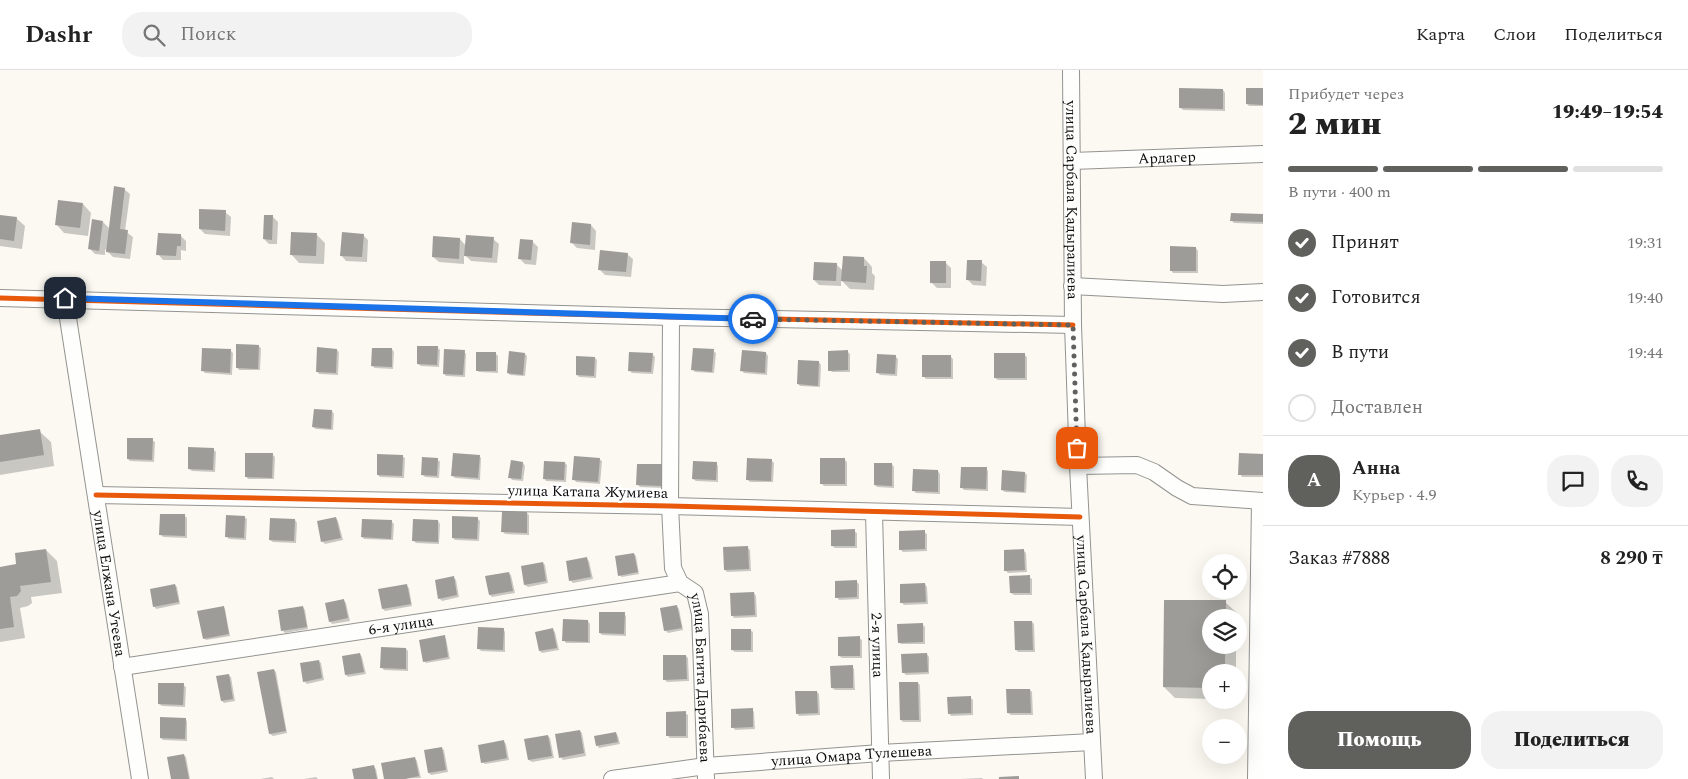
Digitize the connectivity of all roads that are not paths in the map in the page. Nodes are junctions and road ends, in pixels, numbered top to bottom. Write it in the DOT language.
graph roads {
  1 [pos="1071,70"];
  2 [pos="1263,154"];
  3 [pos="1072,161"];
  4 [pos="1072,286"];
  5 [pos="1263,292"];
  6 [pos="0,298"];
  7 [pos="65,298"];
  8 [pos="671,317"];
  9 [pos="1073,325"];
  10 [pos="1078,466"];
  11 [pos="96,495"];
  12 [pos="1261,501"];
  13 [pos="670,506"];
  14 [pos="874,513"];
  15 [pos="1080,517"];
  16 [pos="680,584"];
  17 [pos="1260,656"];
  18 [pos="122,667"];
  19 [pos="1092,742"];
  20 [pos="880,753"];
  21 [pos="706,772"];
  22 [pos="140,779"];
  23 [pos="612,779"];
  24 [pos="880,779"];
  25 [pos="1094,779"];
  26 [pos="1256,779"];
  1 -- 3 [label="street, улица Сарбала Қадыралиева"];
  2 -- 3 [label="street, Ардагер"];
  3 -- 4 [label="street, улица Сарбала Қадыралиева"];
  4 -- 5 [label="street"];
  4 -- 9 [label="street, улица Сарбала Қадыралиева"];
  6 -- 7 [label="street"];
  7 -- 8 [label="street"];
  7 -- 11 [label="street, улица Елжана Утеева"];
  8 -- 9 [label="street"];
  8 -- 13 [label="street, улица Багита Дарибаева"];
  9 -- 10 [label="street, улица Сарбала Қадыралиева"];
  10 -- 12 [label="street"];
  10 -- 15 [label="street, улица Сарбала Қадыралиева"];
  11 -- 13 [label="street, улица Катапа Жумиева"];
  11 -- 18 [label="street, улица Елжана Утеева"];
  12 -- 17 [label="street"];
  13 -- 14 [label="street, улица Катапа Жумиева"];
  13 -- 16 [label="street, улица Багита Дарибаева"];
  14 -- 15 [label="street, улица Катапа Жумиева"];
  14 -- 20 [label="street, 2-я улица"];
  15 -- 19 [label="street, улица Сарбала Қадыралиева"];
  16 -- 18 [label="street, 6-я улица"];
  16 -- 21 [label="street, улица Багита Дарибаева"];
  17 -- 26 [label="street"];
  18 -- 22 [label="street, улица Елжана Утеева"];
  19 -- 20 [label="street, улица Омара Тулешева"];
  19 -- 25 [label="street, улица Сарбала Қадыралиева"];
  20 -- 21 [label="street, улица Омара Тулешева"];
  20 -- 24 [label="street, 2-я улица"];
  21 -- 23 [label="street, улица Омара Тулешева"];
}
